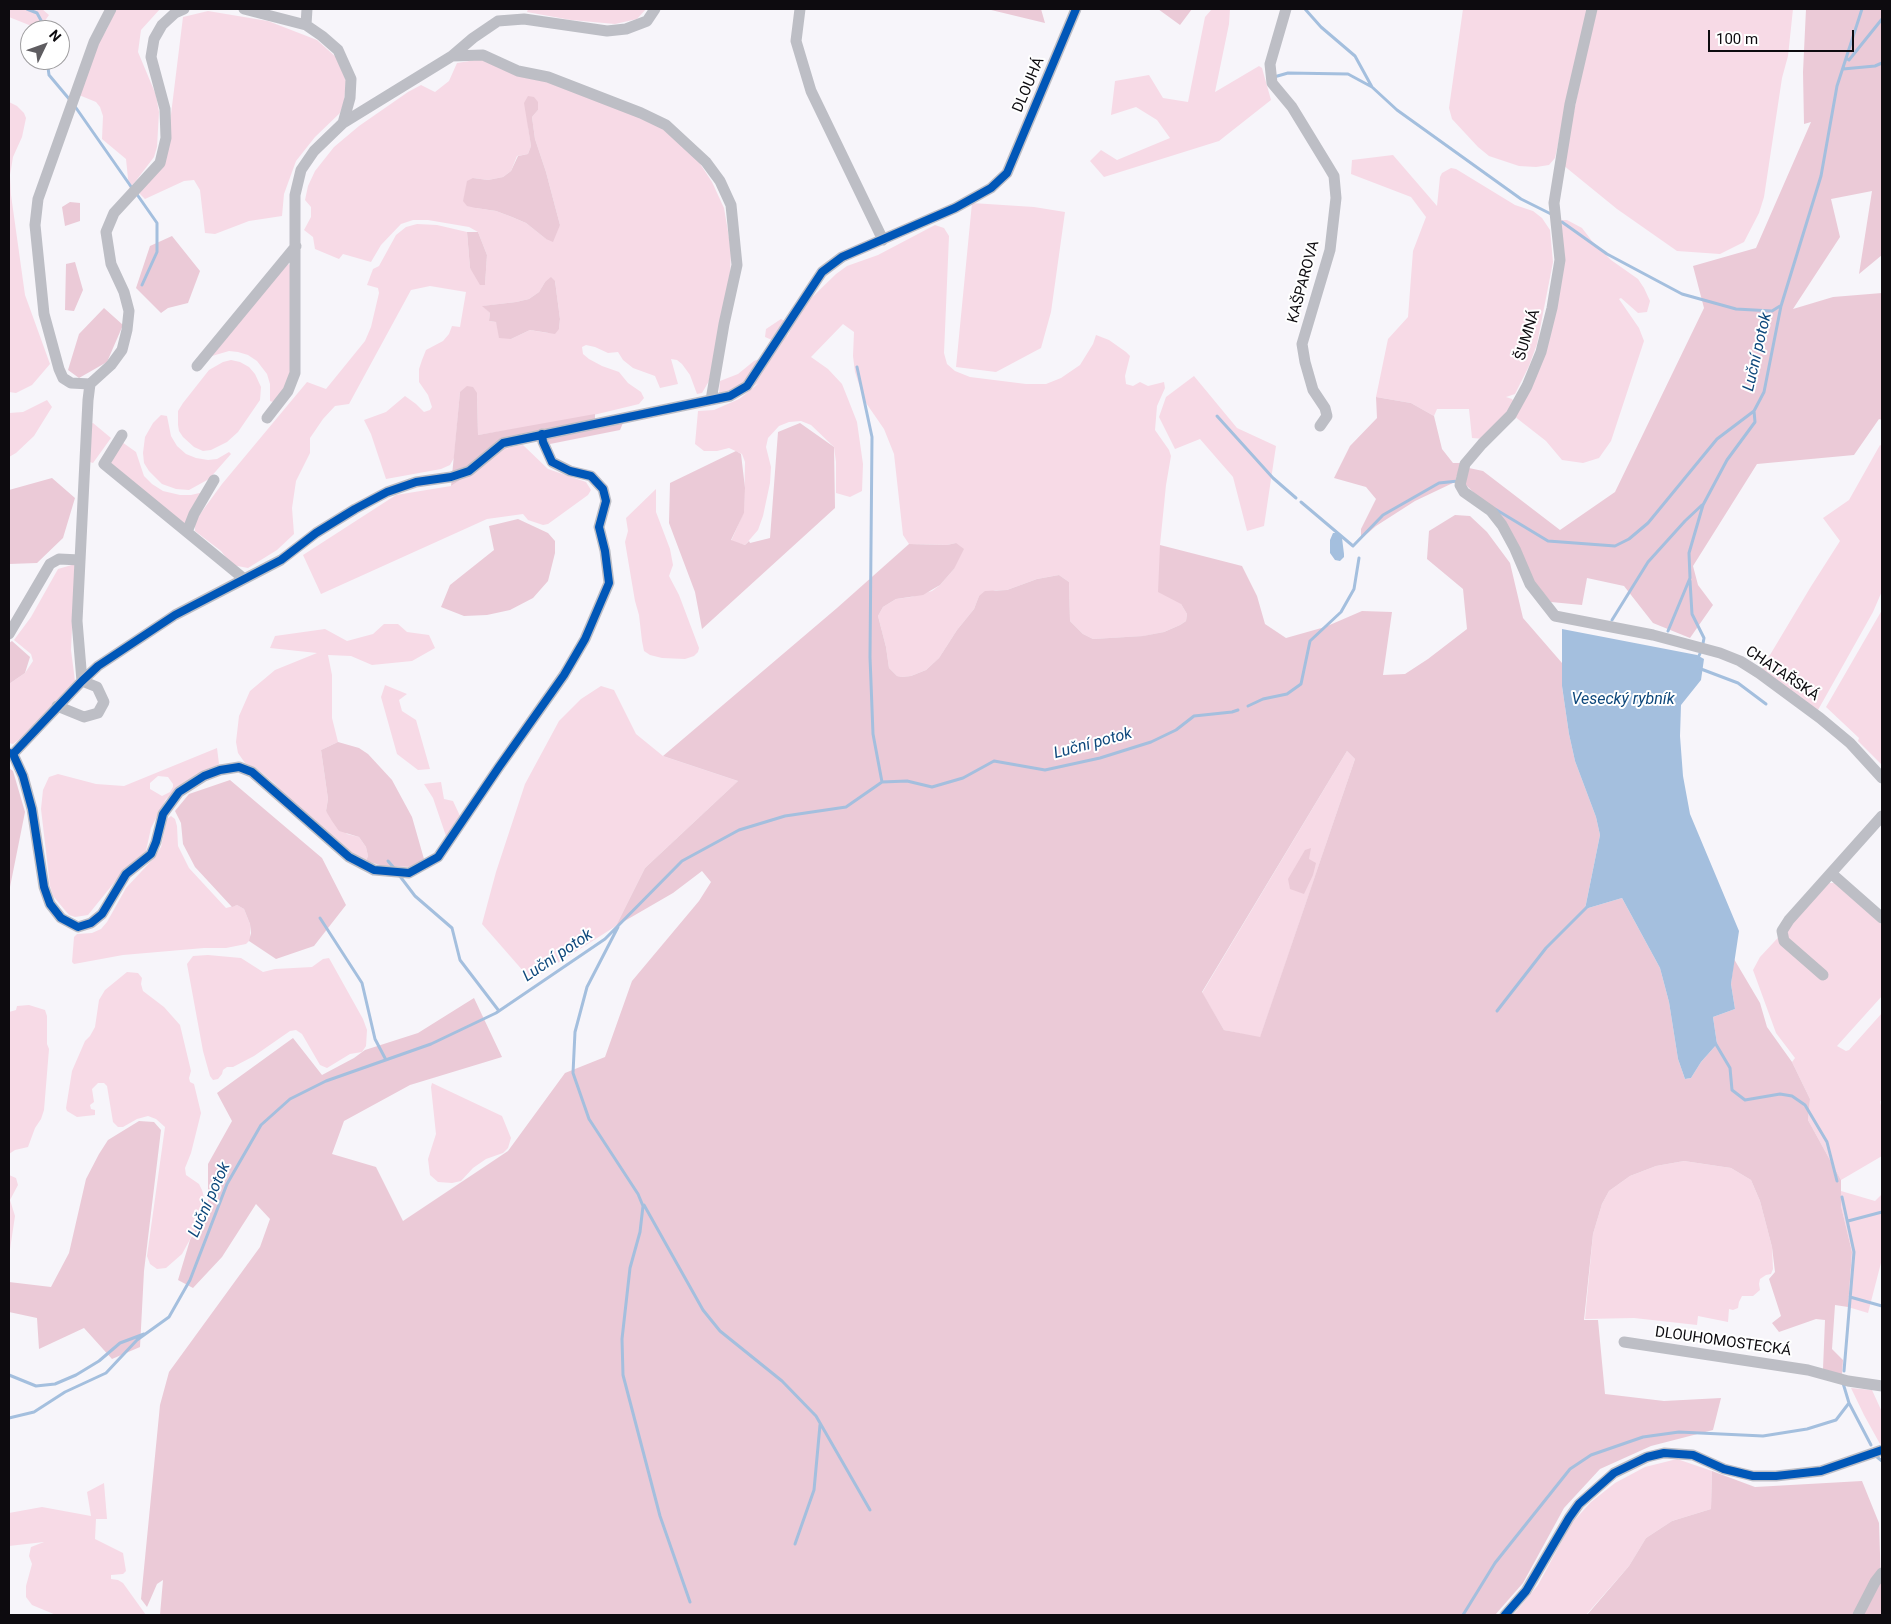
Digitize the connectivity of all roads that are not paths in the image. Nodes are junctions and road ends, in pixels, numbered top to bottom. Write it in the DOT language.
graph roads {
  1 [pos="111,9"];
  2 [pos="184,9"];
  3 [pos="244,9"];
  4 [pos="307,9"];
  5 [pos="655,9"];
  6 [pos="800,9"];
  7 [pos="1076,9"];
  8 [pos="1286,9"];
  9 [pos="1592,9"];
  10 [pos="306,25"];
  11 [pos="452,56"];
  12 [pos="343,123"];
  13 [pos="883,240"];
  14 [pos="296,246"];
  15 [pos="197,366"];
  16 [pos="90,384"];
  17 [pos="711,400"];
  18 [pos="267,418"];
  19 [pos="1320,426"];
  20 [pos="542,434"];
  21 [pos="122,435"];
  22 [pos="214,480"];
  23 [pos="187,532"];
  24 [pos="80,560"];
  25 [pos="243,578"];
  26 [pos="1555,616"];
  27 [pos="9,634"];
  28 [pos="82,681"];
  29 [pos="57,706"];
  30 [pos="11,753"];
  31 [pos="1882,778"];
  32 [pos="1882,816"];
  33 [pos="1832,874"];
  34 [pos="1882,918"];
  35 [pos="1823,976"];
  36 [pos="1624,1342"];
  37 [pos="1882,1386"];
  38 [pos="1882,1450"];
  39 [pos="1882,1573"];
  40 [pos="1505,1615"];
  41 [pos="1858,1615"];
  1 -- 16 [label="street"];
  2 -- 16 [label="street"];
  3 -- 10 [label="street"];
  4 -- 10 [label="street"];
  5 -- 11 [label="street"];
  6 -- 13 [label="street"];
  7 -- 13 [label="street, DLOUHÁ"];
  8 -- 19 [label="street, KAŠPAROVA"];
  9 -- 26 [label="street, ŠUMNÁ"];
  10 -- 12 [label="street"];
  11 -- 12 [label="street"];
  11 -- 17 [label="street"];
  12 -- 14 [label="street"];
  13 -- 17 [label="street"];
  14 -- 15 [label="street"];
  14 -- 18 [label="street"];
  16 -- 24 [label="street"];
  17 -- 20 [label="street"];
  20 -- 25 [label="street"];
  20 -- 30 [label="street"];
  21 -- 23 [label="street"];
  22 -- 23 [label="street"];
  23 -- 25 [label="street"];
  24 -- 27 [label="street"];
  24 -- 28 [label="street"];
  25 -- 28 [label="street"];
  26 -- 31 [label="street, CHATAŘSKÁ"];
  28 -- 29 [label="street"];
  28 -- 29 [label="street"];
  29 -- 30 [label="street"];
  32 -- 33 [label="street"];
  33 -- 34 [label="street"];
  33 -- 35 [label="street"];
  36 -- 37 [label="street, DLOUHOMOSTECKÁ"];
  38 -- 40 [label="street"];
  39 -- 41 [label="street"];
}
